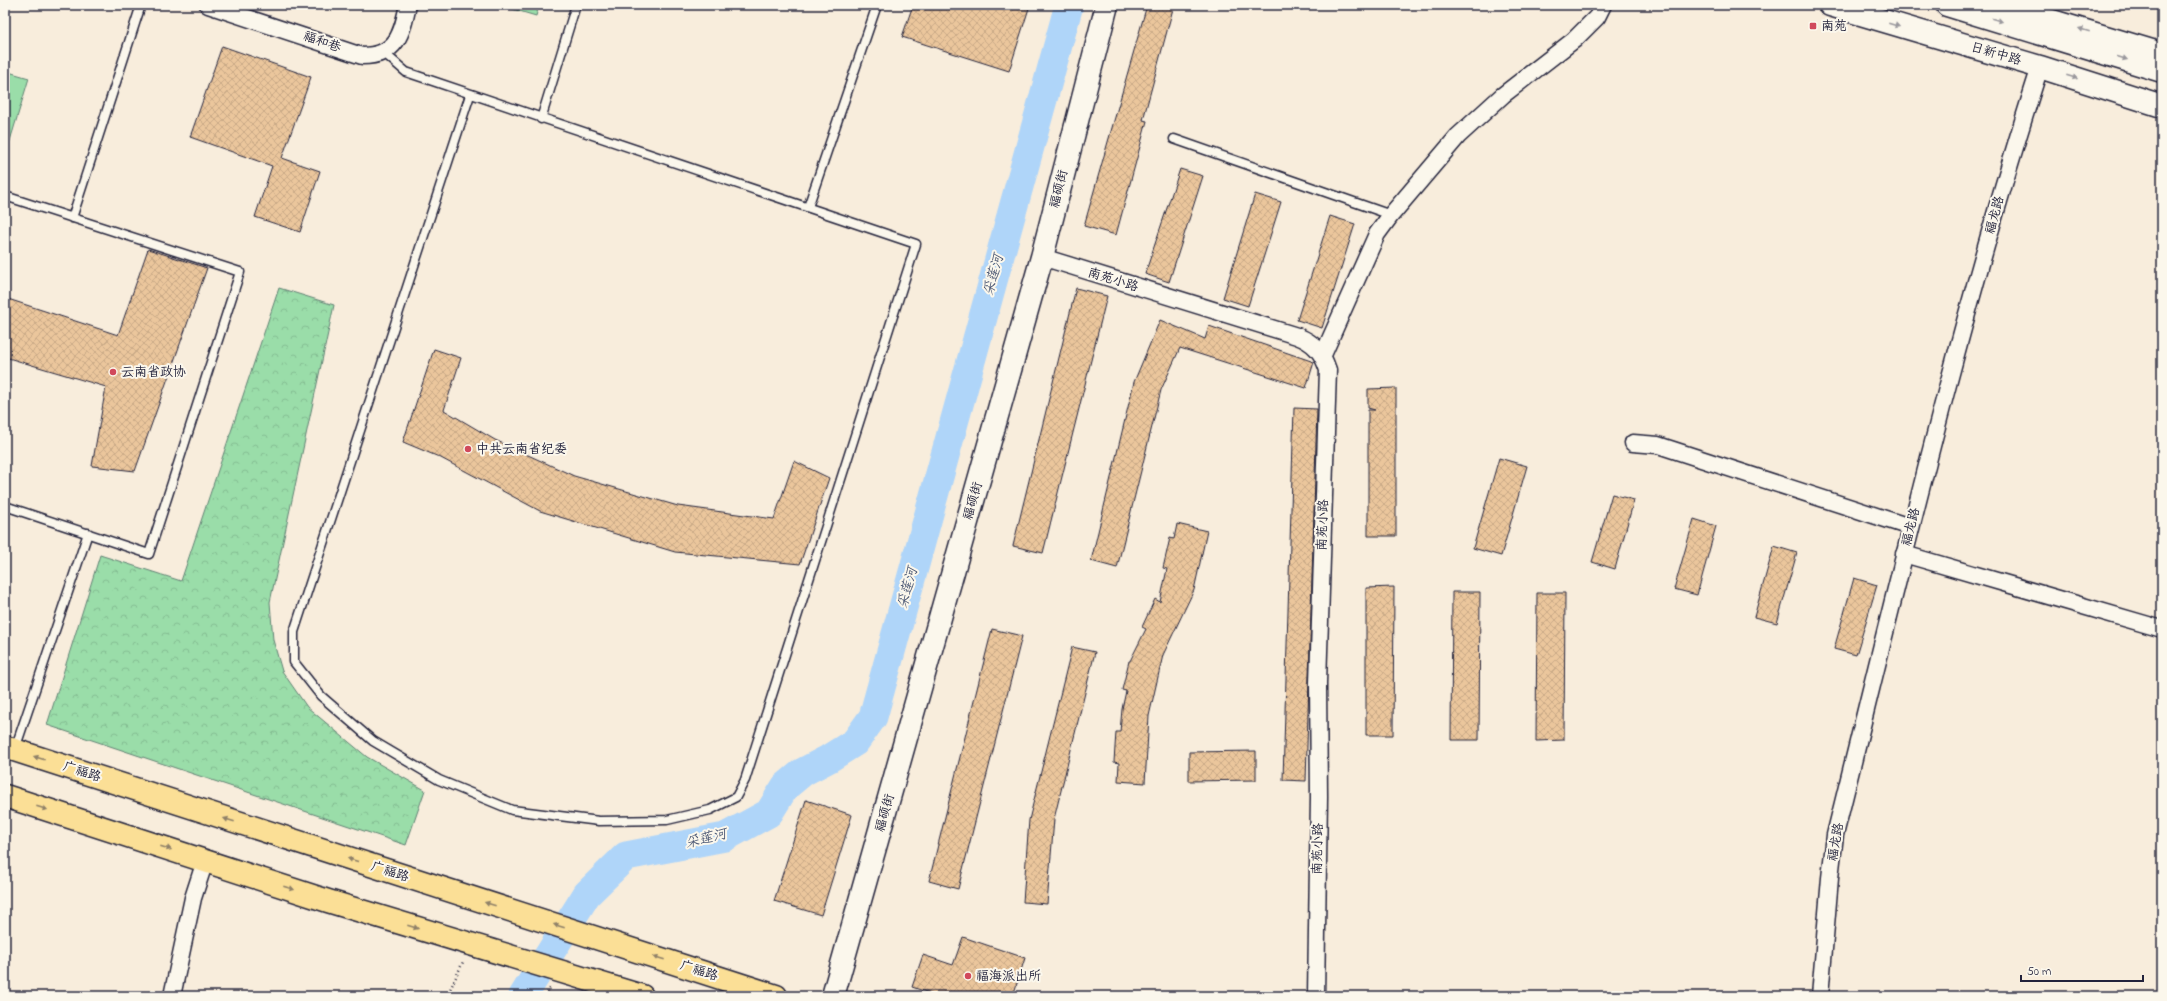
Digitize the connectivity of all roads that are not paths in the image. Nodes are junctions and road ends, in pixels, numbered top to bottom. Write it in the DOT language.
graph roads {
  1 [pos="141,5"];
  2 [pos="208,5"];
  3 [pos="408,5"];
  4 [pos="576,5"];
  5 [pos="877,5"];
  6 [pos="1107,5"];
  7 [pos="1603,5"];
  8 [pos="1873,5"];
  9 [pos="1947,5"];
  10 [pos="1999,5"];
  11 [pos="1841,6"];
  12 [pos="234,9"];
  13 [pos="383,52"];
  14 [pos="2162,54"];
  15 [pos="2040,67"];
  16 [pos="2162,71"];
  17 [pos="470,95"];
  18 [pos="2162,106"];
  19 [pos="541,119"];
  20 [pos="1174,139"];
  21 [pos="5,196"];
  22 [pos="808,207"];
  23 [pos="1391,215"];
  24 [pos="72,218"];
  25 [pos="1042,257"];
  26 [pos="1323,355"];
  27 [pos="1633,443"];
  28 [pos="5,506"];
  29 [pos="1910,527"];
  30 [pos="88,533"];
  31 [pos="1904,554"];
  32 [pos="2162,629"];
  33 [pos="10,748"];
  34 [pos="5,796"];
  35 [pos="204,861"];
  36 [pos="172,996"];
  37 [pos="642,996"];
  38 [pos="776,996"];
  39 [pos="833,996"];
  40 [pos="1316,996"];
  41 [pos="1820,996"];
  1 -- 24 [label="lane"];
  2 -- 12 [label="street, 福和巷"];
  3 -- 13 [label="street"];
  4 -- 19 [label="lane"];
  5 -- 22 [label="lane"];
  6 -- 25 [label="street, 福硕街"];
  7 -- 23 [label="street"];
  8 -- 11 [label="street"];
  9 -- 16 [label="street, one-way"];
  14 -- 10 [label="street, one-way"];
  11 -- 15 [label="street, 日新中路, one-way"];
  12 -- 13 [label="street, 福和巷"];
  13 -- 17 [label="lane"];
  15 -- 18 [label="street, 日新中路, one-way"];
  15 -- 29 [label="street, 福龙路"];
  17 -- 19 [label="lane"];
  17 -- 22 [label="lane"];
  19 -- 22 [label="lane"];
  20 -- 23 [label="lane"];
  21 -- 24 [label="lane"];
  23 -- 26 [label="street"];
  24 -- 30 [label="lane"];
  25 -- 26 [label="street, 南苑小路"];
  25 -- 39 [label="street, 福硕街"];
  26 -- 40 [label="street, 南苑小路"];
  27 -- 29 [label="street"];
  28 -- 30 [label="lane"];
  29 -- 31 [label="street, 福龙路"];
  30 -- 33 [label="lane"];
  31 -- 32 [label="street"];
  31 -- 41 [label="street, 福龙路"];
  38 -- 33 [label="main road, 广福路, one-way"];
  34 -- 35 [label="main road, one-way"];
  35 -- 36 [label="street"];
  35 -- 37 [label="main road, one-way"];
}
